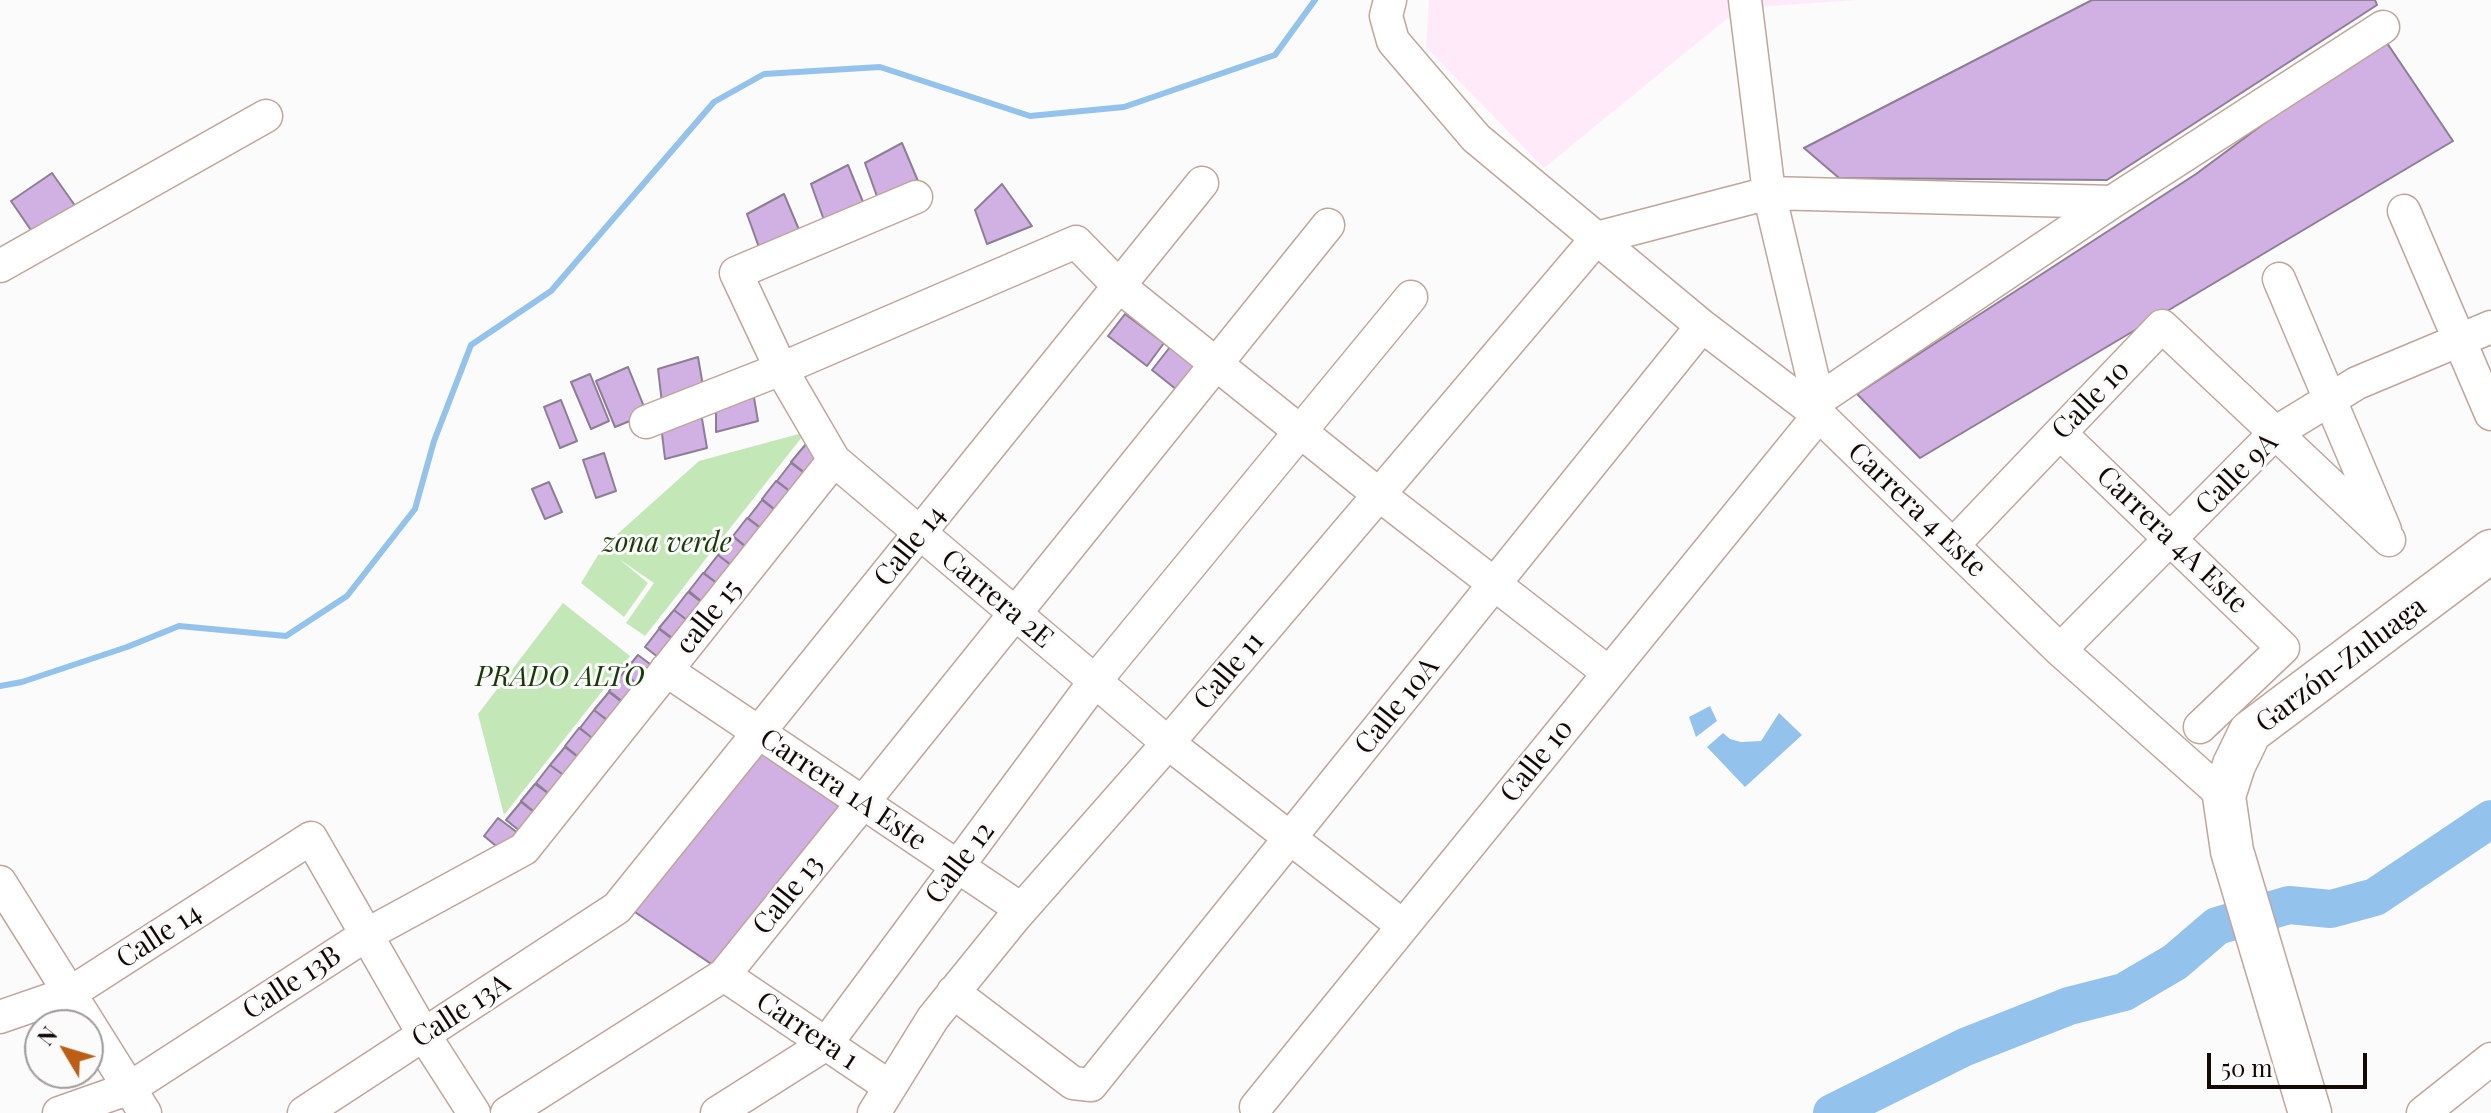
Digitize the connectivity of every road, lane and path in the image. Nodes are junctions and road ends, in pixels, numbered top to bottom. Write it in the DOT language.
graph roads {
  1 [pos="1390,0"];
  2 [pos="1745,0"];
  3 [pos="2383,27"];
  4 [pos="266,116"];
  5 [pos="1202,183"];
  6 [pos="1769,193"];
  7 [pos="916,197"];
  8 [pos="2112,202"];
  9 [pos="2404,211"];
  10 [pos="1328,225"];
  11 [pos="1597,238"];
  12 [pos="0,266"];
  13 [pos="2279,279"];
  14 [pos="1119,286"];
  15 [pos="1411,297"];
  16 [pos="1702,326"];
  17 [pos="2491,327"];
  18 [pos="2460,340"];
  19 [pos="1216,364"];
  20 [pos="781,369"];
  21 [pos="2331,401"];
  22 [pos="1818,408"];
  23 [pos="2491,414"];
  24 [pos="646,422"];
  25 [pos="1300,432"];
  26 [pos="2060,433"];
  27 [pos="2275,433"];
  28 [pos="834,460"];
  29 [pos="1377,493"];
  30 [pos="920,534"];
  31 [pos="2171,540"];
  32 [pos="1954,544"];
  33 [pos="2491,551"];
  34 [pos="1495,584"];
  35 [pos="1014,614"];
  36 [pos="2060,650"];
  37 [pos="666,670"];
  38 [pos="1609,673"];
  39 [pos="1095,681"];
  40 [pos="2200,727"];
  41 [pos="759,733"];
  42 [pos="1168,743"];
  43 [pos="2224,796"];
  44 [pos="863,803"];
  45 [pos="1290,838"];
  46 [pos="524,849"];
  47 [pos="957,867"];
  48 [pos="1,885"];
  49 [pos="617,908"];
  50 [pos="1021,909"];
  51 [pos="1403,926"];
  52 [pos="366,935"];
  53 [pos="724,975"];
  54 [pos="72,992"];
  55 [pos="953,992"];
  56 [pos="0,1017"];
  57 [pos="424,1035"];
  58 [pos="826,1044"];
  59 [pos="2491,1059"];
  60 [pos="137,1100"];
  61 [pos="882,1100"];
  62 [pos="1256,1107"];
  63 [pos="59,1113"];
  64 [pos="304,1113"];
  65 [pos="474,1113"];
  66 [pos="507,1113"];
  67 [pos="717,1113"];
  68 [pos="2310,1113"];
  69 [pos="2423,1113"];
  1 -- 11 [label="street, Carrera 4 Este"];
  2 -- 6 [label="street"];
  3 -- 8 [label="street, Calle 10"];
  4 -- 12 [label="street"];
  5 -- 14 [label="street, Calle 14"];
  6 -- 8 [label="street"];
  6 -- 11 [label="street"];
  6 -- 22 [label="street"];
  7 -- 20 [label="street, Carrera 2E"];
  8 -- 22 [label="street, Calle 10"];
  9 -- 18 [label="street"];
  10 -- 19 [label="street, Calle 13"];
  11 -- 16 [label="street, Carrera 4 Este"];
  11 -- 29 [label="street, Calle 11"];
  13 -- 21 [label="street"];
  14 -- 19 [label="street"];
  14 -- 20 [label="street"];
  14 -- 30 [label="street, Calle 14"];
  15 -- 25 [label="street, Calle 12"];
  16 -- 22 [label="street, Carrera 4 Este"];
  16 -- 34 [label="street, Calle 10A"];
  17 -- 18 [label="street, Calle 9A"];
  18 -- 21 [label="street, Calle 9A"];
  18 -- 23 [label="street"];
  19 -- 25 [label="street"];
  19 -- 35 [label="street, Calle 13"];
  20 -- 24 [label="street"];
  20 -- 28 [label="street, Carrera 2E"];
  21 -- 27 [label="street, Calle 9A"];
  21 -- 27 [label="street"];
  22 -- 32 [label="street, Carrera 4 Este"];
  22 -- 38 [label="street, Calle 10"];
  25 -- 29 [label="street"];
  25 -- 39 [label="street, Calle 12"];
  26 -- 27 [label="street, Calle 10"];
  26 -- 31 [label="street, Carrera 4A Este"];
  26 -- 32 [label="street, Calle 10"];
  27 -- 31 [label="street, Calle 9A"];
  28 -- 30 [label="street, Carrera 2E"];
  28 -- 37 [label="street, calle 15"];
  29 -- 34 [label="street"];
  29 -- 42 [label="street, Calle 11"];
  30 -- 35 [label="street, Carrera 2E"];
  30 -- 41 [label="street, Calle 14"];
  31 -- 36 [label="street, Calle 9A"];
  31 -- 40 [label="street, Carrera 4A Este"];
  32 -- 36 [label="street, Carrera 4 Este"];
  33 -- 43 [label="main road, Garzón-Zuluaga"];
  34 -- 38 [label="street"];
  34 -- 45 [label="street, Calle 10A"];
  35 -- 39 [label="street, Carrera 2E"];
  35 -- 44 [label="street, Calle 13"];
  36 -- 43 [label="street, Carrera 4 Este"];
  37 -- 41 [label="street, Carrera 1A Este"];
  37 -- 46 [label="street, calle 15"];
  38 -- 51 [label="street, Calle 10"];
  39 -- 42 [label="street, Carrera 2E"];
  39 -- 47 [label="street, Calle 12"];
  41 -- 44 [label="street, Carrera 1A Este"];
  41 -- 49 [label="street, Calle 14"];
  42 -- 45 [label="street, Carrera 2E"];
  42 -- 50 [label="street, Calle 11"];
  43 -- 68 [label="main road"];
  44 -- 47 [label="street, Carrera 1A Este"];
  44 -- 53 [label="street, Calle 13"];
  45 -- 51 [label="street, Carrera 2E"];
  45 -- 55 [label="street, Calle 10A"];
  46 -- 52 [label="street, Calle 13B"];
  47 -- 50 [label="street, Carrera 1A Este"];
  47 -- 58 [label="street, Calle 12"];
  48 -- 54 [label="street"];
  49 -- 57 [label="street, Calle 13A"];
  50 -- 55 [label="street, Calle 11"];
  51 -- 62 [label="street, Calle 10"];
  52 -- 54 [label="street, Calle 14"];
  52 -- 57 [label="street"];
  52 -- 60 [label="street, Calle 13B"];
  53 -- 58 [label="street, Carrera 1"];
  53 -- 66 [label="street, Calle 13"];
  54 -- 56 [label="street, Calle 14"];
  54 -- 60 [label="street"];
  55 -- 61 [label="street, Calle 11"];
  57 -- 64 [label="street, Calle 13A"];
  57 -- 65 [label="street"];
  58 -- 61 [label="street, Carrera 1"];
  58 -- 67 [label="street"];
  59 -- 69 [label="street"];
  60 -- 63 [label="street, Calle 13B"];
}
